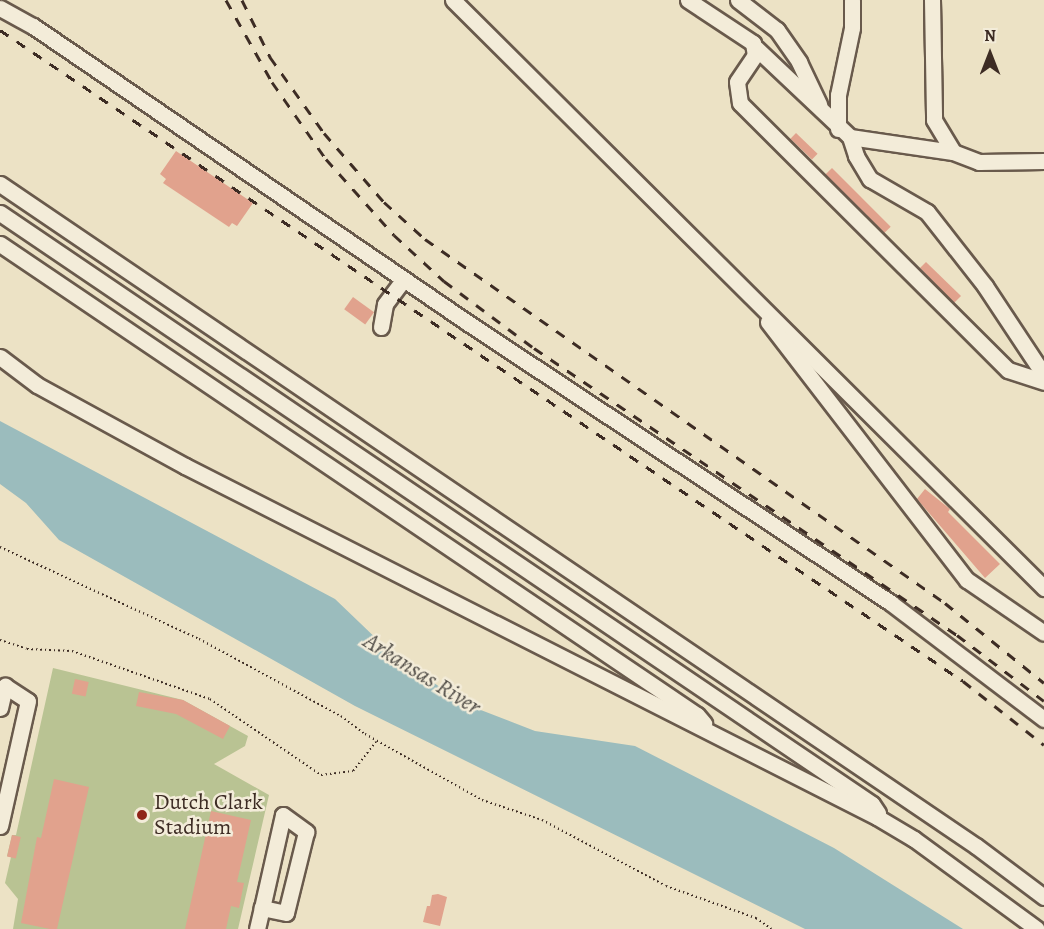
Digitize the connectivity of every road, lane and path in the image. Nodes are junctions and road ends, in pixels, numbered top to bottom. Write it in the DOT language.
graph roads {
  1 [pos="453,0"];
  2 [pos="688,0"];
  3 [pos="738,0"];
  4 [pos="852,0"];
  5 [pos="932,0"];
  6 [pos="0,8"];
  7 [pos="756,48"];
  8 [pos="825,115"];
  9 [pos="844,133"];
  10 [pos="953,152"];
  11 [pos="1044,161"];
  12 [pos="0,184"];
  13 [pos="0,213"];
  14 [pos="0,244"];
  15 [pos="404,279"];
  16 [pos="745,288"];
  17 [pos="381,327"];
  18 [pos="0,357"];
  19 [pos="1044,375"];
  20 [pos="1044,382"];
  21 [pos="0,547"];
  22 [pos="1044,588"];
  23 [pos="1044,633"];
  24 [pos="0,640"];
  25 [pos="0,708"];
  26 [pos="1044,719"];
  27 [pos="709,731"];
  28 [pos="377,741"];
  29 [pos="877,817"];
  30 [pos="0,822"];
  31 [pos="1044,897"];
  32 [pos="262,908"];
  33 [pos="257,929"];
  34 [pos="772,929"];
  35 [pos="1037,929"];
  1 -- 16 [label="street"];
  2 -- 7 [label="street"];
  3 -- 8 [label="street"];
  4 -- 9 [label="street"];
  5 -- 10 [label="street"];
  6 -- 15 [label="street"];
  7 -- 8 [label="street"];
  7 -- 20 [label="street"];
  8 -- 9 [label="street"];
  9 -- 10 [label="street"];
  9 -- 19 [label="street"];
  10 -- 11 [label="street"];
  12 -- 31 [label="street"];
  13 -- 29 [label="street"];
  14 -- 27 [label="street"];
  15 -- 17 [label="street"];
  15 -- 26 [label="street"];
  16 -- 22 [label="street"];
  16 -- 23 [label="street"];
  18 -- 27 [label="street"];
  21 -- 28 [label="path"];
  24 -- 28 [label="path"];
  25 -- 30 [label="street"];
  27 -- 29 [label="street"];
  28 -- 34 [label="path"];
  29 -- 35 [label="street"];
  32 -- 32 [label="street"];
  32 -- 33 [label="street"];
}
